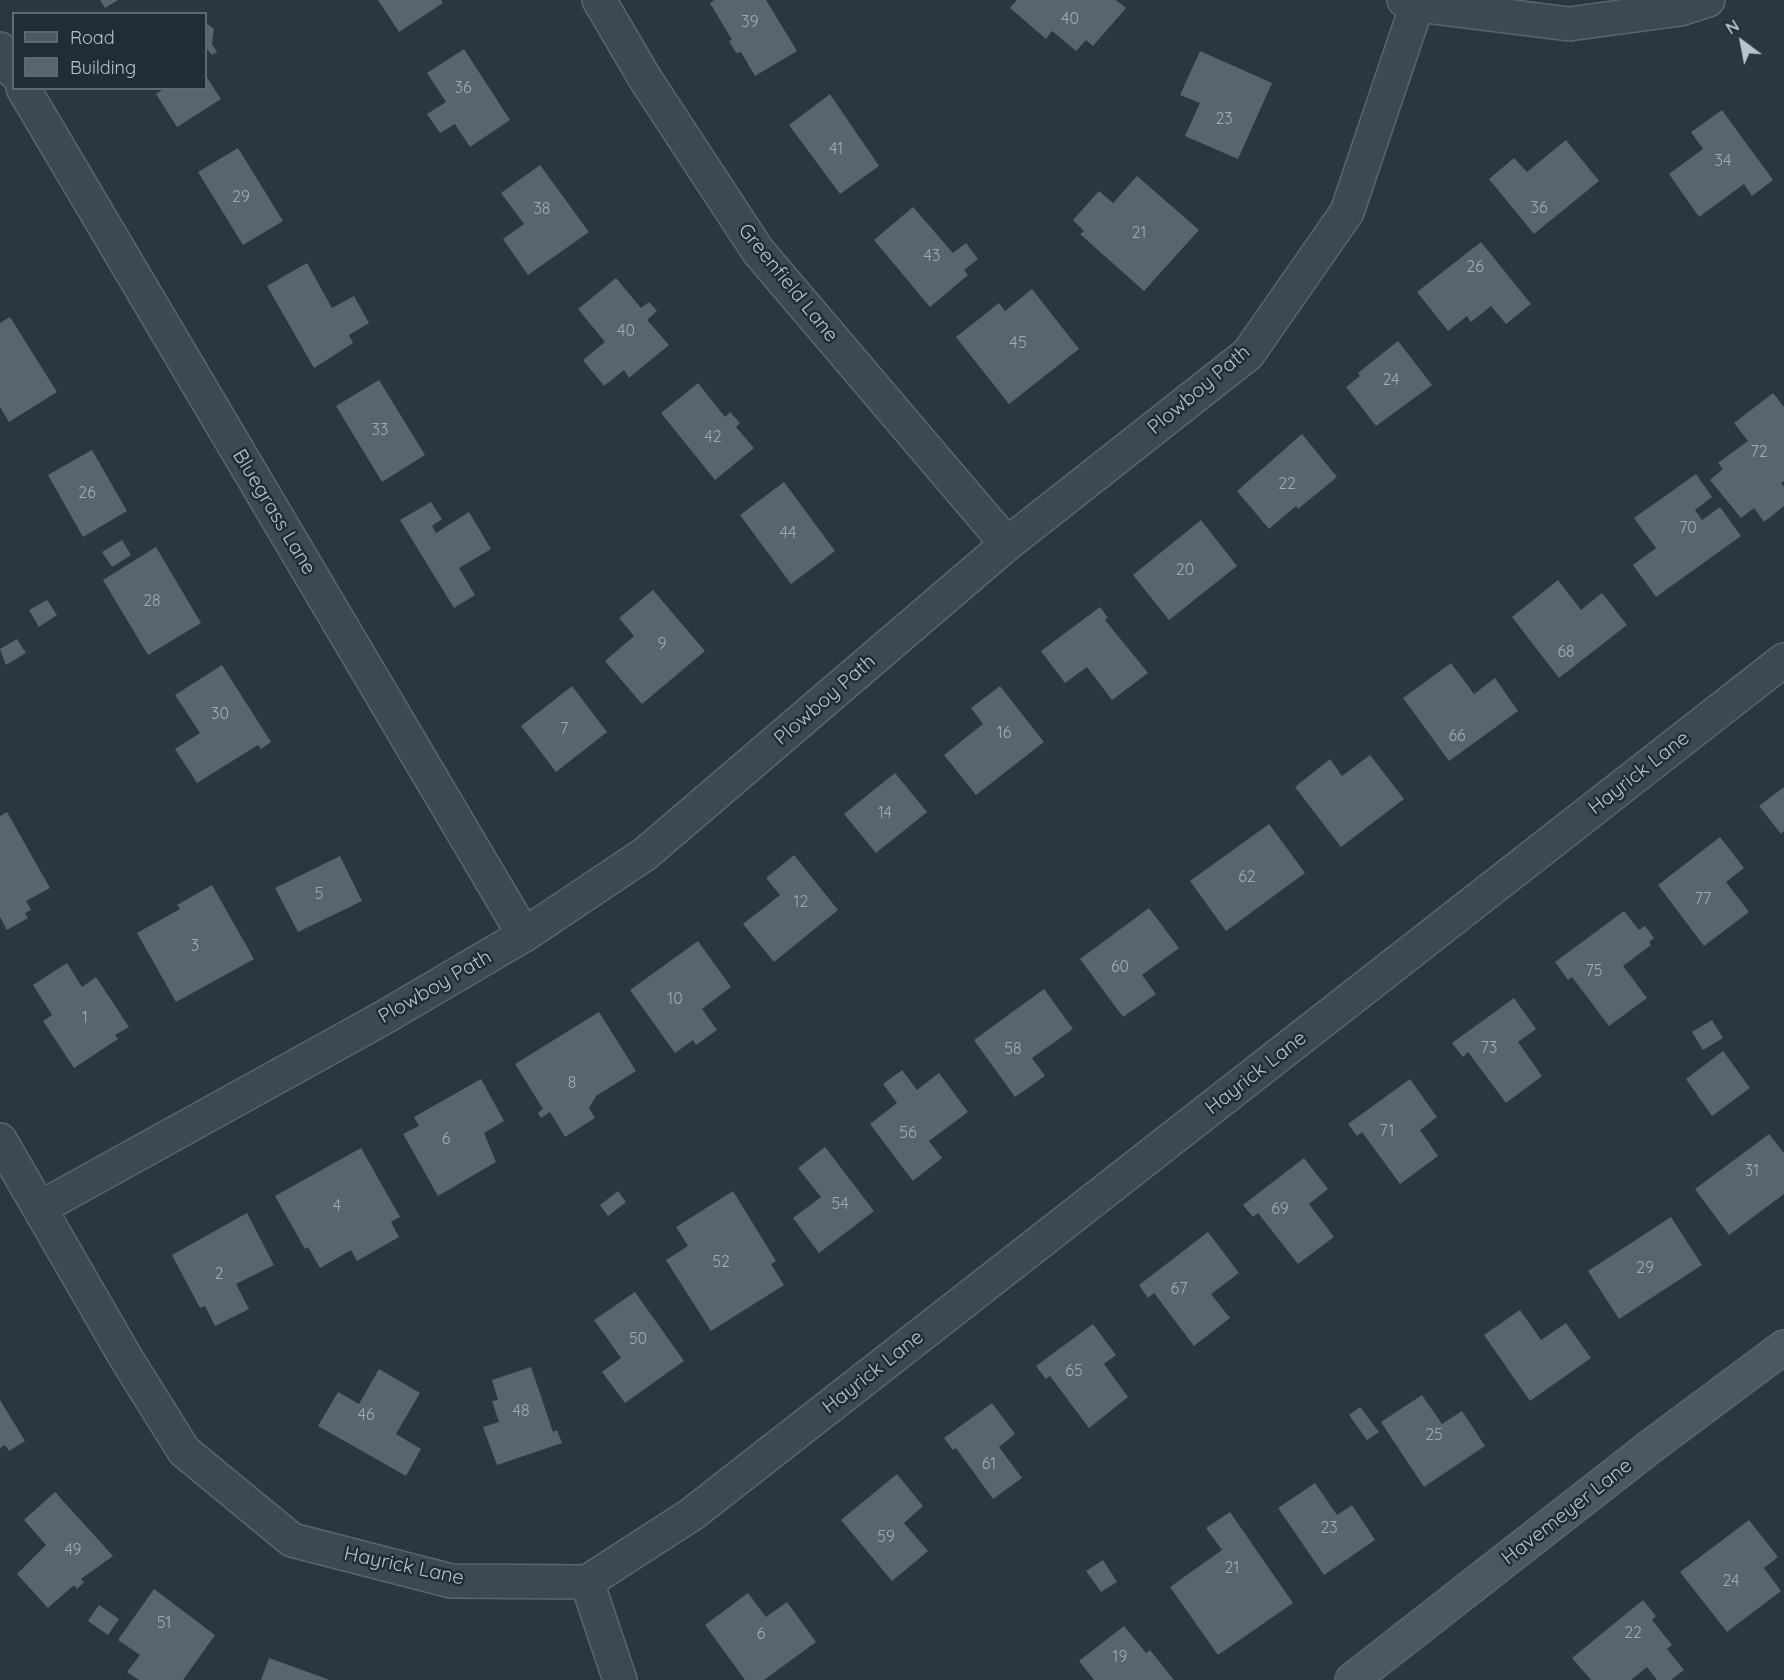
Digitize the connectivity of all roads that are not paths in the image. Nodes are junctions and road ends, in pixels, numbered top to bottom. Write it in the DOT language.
graph roads {
  1 [pos="599,0"];
  2 [pos="1708,0"];
  3 [pos="1410,2"];
  4 [pos="0,49"];
  5 [pos="12,69"];
  6 [pos="24,90"];
  7 [pos="1007,544"];
  8 [pos="1784,660"];
  9 [pos="525,935"];
  10 [pos="0,1140"];
  11 [pos="40,1208"];
  12 [pos="1784,1347"];
  13 [pos="587,1582"];
  14 [pos="620,1680"];
  15 [pos="1352,1680"];
  1 -- 7 [label="street, Greenfield Lane"];
  2 -- 3 [label="street"];
  3 -- 7 [label="street, Plowboy Path"];
  4 -- 5 [label="street"];
  6 -- 9 [label="street, Bluegrass Lane"];
  7 -- 9 [label="street, Plowboy Path"];
  8 -- 13 [label="street, Hayrick Lane"];
  9 -- 11 [label="street, Plowboy Path"];
  10 -- 11 [label="street, Hayrick Lane"];
  11 -- 13 [label="street, Hayrick Lane"];
  12 -- 15 [label="street, Havemeyer Lane"];
  13 -- 14 [label="street"];
}
